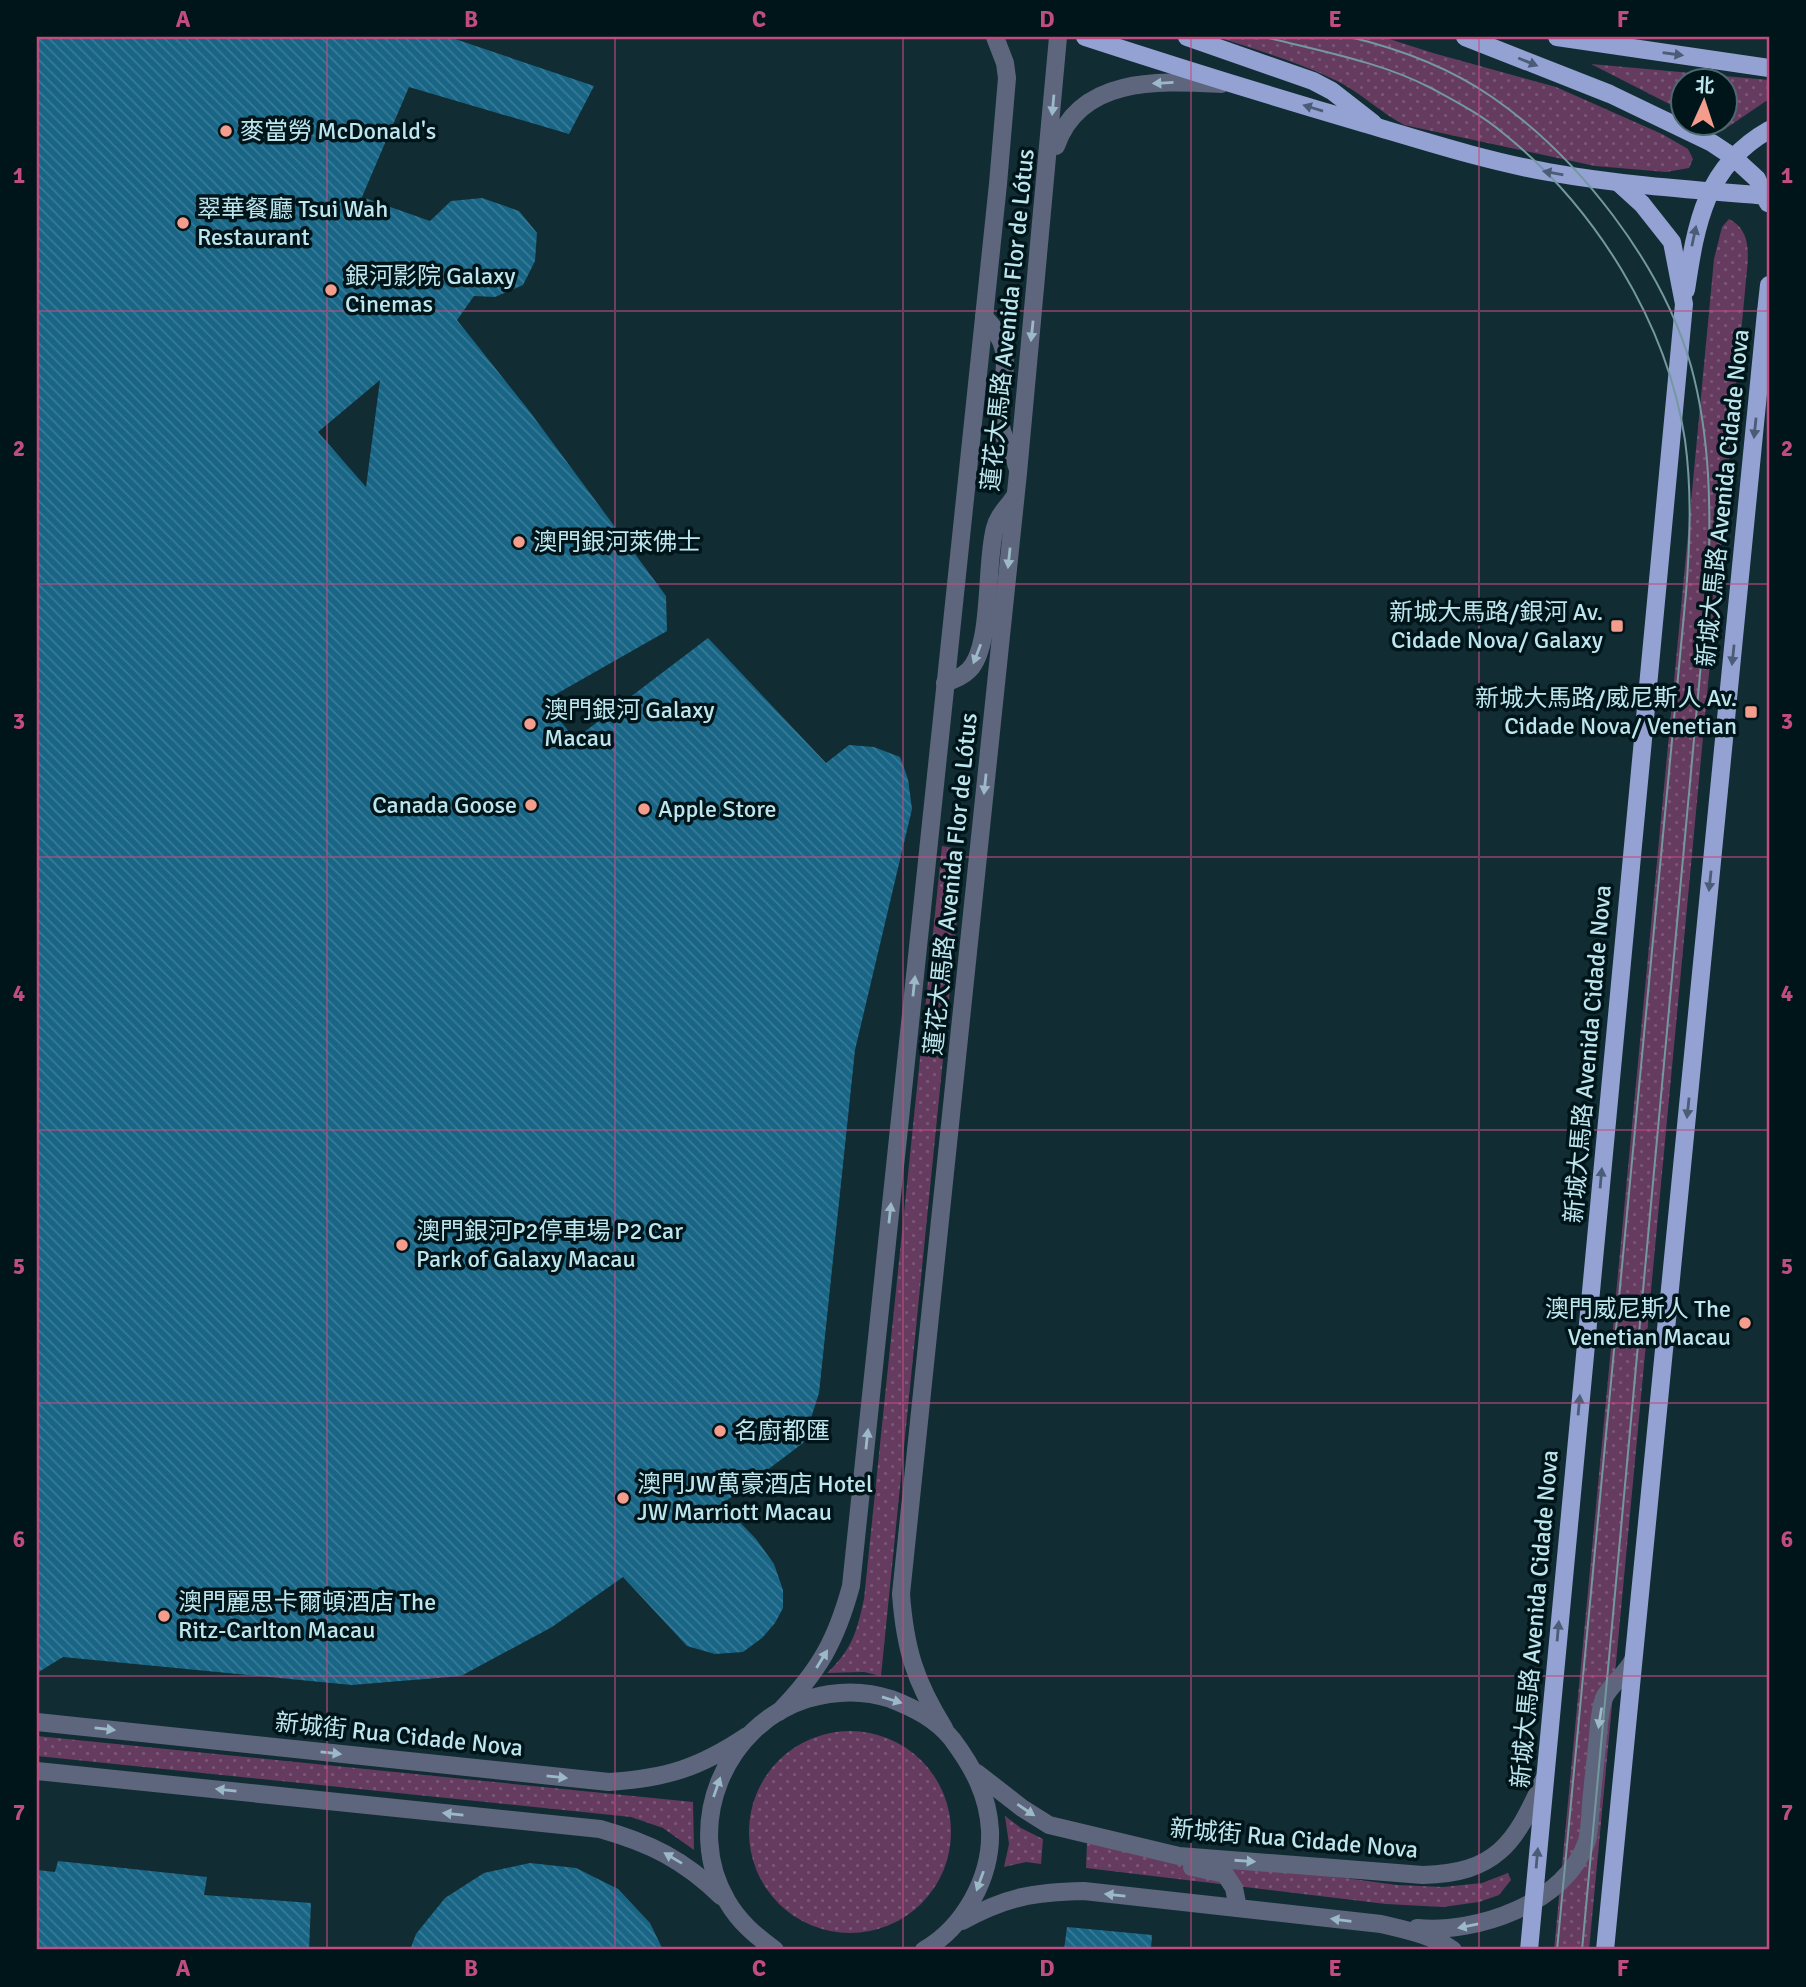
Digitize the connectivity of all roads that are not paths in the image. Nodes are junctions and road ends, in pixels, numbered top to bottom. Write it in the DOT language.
graph roads {
  1 [pos="995,37"];
  2 [pos="1058,37"];
  3 [pos="1085,37"];
  4 [pos="1186,37"];
  5 [pos="1465,37"];
  6 [pos="1557,37"];
  7 [pos="1769,68"];
  8 [pos="1231,84"];
  9 [pos="1378,128"];
  10 [pos="1769,130"];
  11 [pos="1733,157"];
  12 [pos="1048,169"];
  13 [pos="1620,184"];
  14 [pos="1710,191"];
  15 [pos="1768,199"];
  16 [pos="1769,285"];
  17 [pos="1684,304"];
  18 [pos="1768,308"];
  19 [pos="984,317"];
  20 [pos="1018,473"];
  21 [pos="1015,496"];
  22 [pos="945,683"];
  23 [pos="1633,1660"];
  24 [pos="779,1712"];
  25 [pos="37,1722"];
  26 [pos="944,1728"];
  27 [pos="747,1736"];
  28 [pos="971,1769"];
  29 [pos="37,1771"];
  30 [pos="1544,1778"];
  31 [pos="1179,1856"];
  32 [pos="727,1900"];
  33 [pos="1534,1901"];
  34 [pos="1238,1908"];
  35 [pos="956,1924"];
  36 [pos="1381,1924"];
  37 [pos="760,1943"];
  38 [pos="775,1950"];
  39 [pos="926,1950"];
  40 [pos="1453,1950"];
  41 [pos="1529,1950"];
  42 [pos="1605,1950"];
  1 -- 19 [label="street, 蓮花大馬路 Avenida Flor de Lótus"];
  2 -- 12 [label="street, 蓮花大馬路 Avenida Flor de Lótus, one-way"];
  3 -- 8 [label="main road"];
  4 -- 9 [label="main road"];
  5 -- 11 [label="main road, one-way"];
  6 -- 7 [label="main road, one-way"];
  9 -- 8 [label="main road, one-way"];
  8 -- 12 [label="street, one-way"];
  13 -- 9 [label="main road, one-way"];
  10 -- 11 [label="main road"];
  11 -- 14 [label="main road"];
  11 -- 15 [label="main road"];
  12 -- 20 [label="street, 蓮花大馬路 Avenida Flor de Lótus, one-way"];
  13 -- 14 [label="main road"];
  13 -- 17 [label="main road, 新城大馬路 Avenida Cidade Nova"];
  14 -- 15 [label="main road"];
  17 -- 14 [label="main road, one-way"];
  16 -- 18 [label="main road, 新城大馬路 Avenida Cidade Nova"];
  30 -- 17 [label="main road, 新城大馬路 Avenida Cidade Nova, one-way"];
  18 -- 23 [label="main road, 新城大馬路 Avenida Cidade Nova, one-way"];
  19 -- 20 [label="street"];
  19 -- 22 [label="street, 蓮花大馬路 Avenida Flor de Lótus"];
  20 -- 21 [label="street, 蓮花大馬路 Avenida Flor de Lótus"];
  21 -- 22 [label="street, one-way"];
  21 -- 26 [label="street, 蓮花大馬路 Avenida Flor de Lótus, one-way"];
  24 -- 22 [label="street, 蓮花大馬路 Avenida Flor de Lótus, one-way"];
  23 -- 33 [label="street, one-way"];
  23 -- 42 [label="main road, 新城大馬路 Avenida Cidade Nova"];
  24 -- 26 [label="street, one-way"];
  24 -- 27 [label="street"];
  25 -- 27 [label="street, 新城街 Rua Cidade Nova, one-way"];
  26 -- 28 [label="street, 蓮花大馬路 Avenida Flor de Lótus"];
  32 -- 27 [label="street, one-way"];
  28 -- 31 [label="street, 新城街 Rua Cidade Nova, one-way"];
  28 -- 35 [label="street, one-way"];
  32 -- 29 [label="street, one-way"];
  31 -- 30 [label="street, 新城街 Rua Cidade Nova, one-way"];
  33 -- 30 [label="main road, 新城大馬路 Avenida Cidade Nova, one-way"];
  31 -- 34 [label="street"];
  32 -- 37 [label="street"];
  33 -- 36 [label="street, one-way"];
  33 -- 41 [label="main road, 新城大馬路 Avenida Cidade Nova"];
  34 -- 35 [label="street, one-way"];
  36 -- 34 [label="street, one-way"];
  35 -- 39 [label="street"];
  36 -- 40 [label="street"];
  37 -- 38 [label="street"];
}
